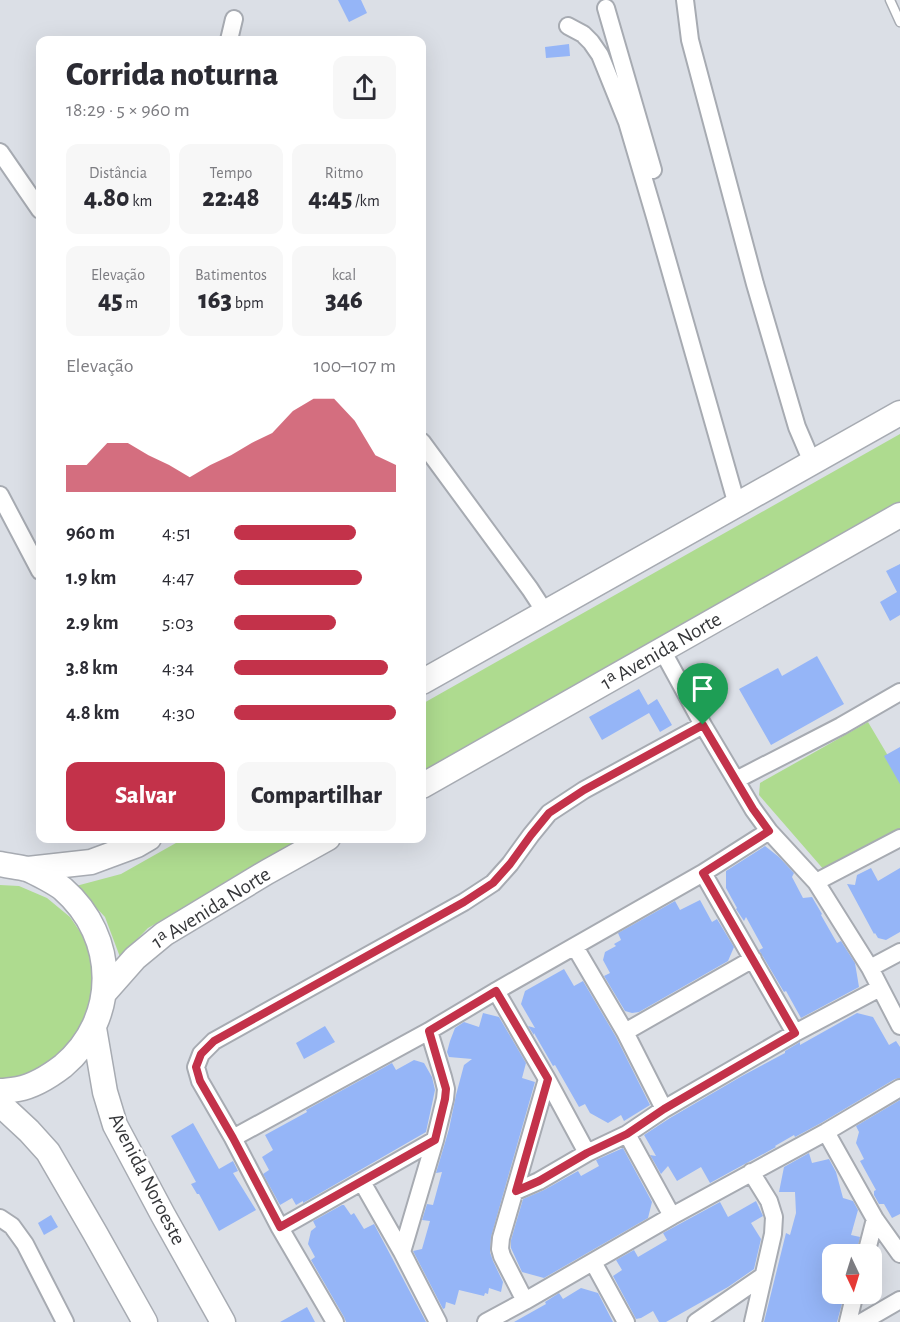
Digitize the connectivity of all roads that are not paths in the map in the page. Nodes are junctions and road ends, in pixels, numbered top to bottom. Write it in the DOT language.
graph roads {
  1 [pos="685,0"];
  2 [pos="890,0"];
  3 [pos="606,8"];
  4 [pos="234,19"];
  5 [pos="900,22"];
  6 [pos="568,26"];
  7 [pos="230,36"];
  8 [pos="0,152"];
  9 [pos="36,204"];
  10 [pos="900,412"];
  11 [pos="426,447"];
  12 [pos="812,462"];
  13 [pos="0,495"];
  14 [pos="740,503"];
  15 [pos="900,515"];
  16 [pos="36,563"];
  17 [pos="545,612"];
  18 [pos="662,650"];
  19 [pos="426,680"];
  20 [pos="900,692"];
  21 [pos="703,725"];
  22 [pos="736,780"];
  23 [pos="426,784"];
  24 [pos="769,831"];
  25 [pos="900,838"];
  26 [pos="140,843"];
  27 [pos="319,843"];
  28 [pos="0,864"];
  29 [pos="28,869"];
  30 [pos="703,873"];
  31 [pos="816,882"];
  32 [pos="575,947"];
  33 [pos="900,952"];
  34 [pos="753,959"];
  35 [pos="870,968"];
  36 [pos="880,988"];
  37 [pos="496,991"];
  38 [pos="105,992"];
  39 [pos="900,1026"];
  40 [pos="94,1028"];
  41 [pos="429,1031"];
  42 [pos="625,1032"];
  43 [pos="795,1033"];
  44 [pos="548,1079"];
  45 [pos="900,1088"];
  46 [pos="0,1092"];
  47 [pos="0,1104"];
  48 [pos="664,1109"];
  49 [pos="826,1132"];
  50 [pos="627,1134"];
  51 [pos="233,1138"];
  52 [pos="435,1140"];
  53 [pos="587,1153"];
  54 [pos="751,1172"];
  55 [pos="362,1182"];
  56 [pos="516,1191"];
  57 [pos="672,1216"];
  58 [pos="0,1218"];
  59 [pos="875,1219"];
  60 [pos="280,1227"];
  61 [pos="869,1244"];
  62 [pos="402,1252"];
  63 [pos="900,1254"];
  64 [pos="593,1262"];
  65 [pos="763,1276"];
  66 [pos="900,1300"];
  67 [pos="525,1301"];
  68 [pos="852,1304"];
  69 [pos="65,1322"];
  70 [pos="145,1322"];
  71 [pos="223,1322"];
  72 [pos="335,1322"];
  73 [pos="438,1322"];
  74 [pos="486,1322"];
  75 [pos="626,1322"];
  76 [pos="696,1322"];
  77 [pos="753,1322"];
  78 [pos="848,1322"];
  79 [pos="862,1322"];
  1 -- 12 [label="street"];
  2 -- 5 [label="lane"];
  3 -- 14 [label="street"];
  4 -- 7 [label="street"];
  6 -- 14 [label="street"];
  8 -- 9 [label="street"];
  10 -- 12 [label="main road"];
  11 -- 17 [label="street"];
  12 -- 14 [label="main road"];
  13 -- 16 [label="street"];
  14 -- 17 [label="main road"];
  15 -- 18 [label="main road, 1ᵃ Avenida Norte"];
  17 -- 19 [label="main road"];
  18 -- 21 [label="street"];
  18 -- 23 [label="main road, 1ᵃ Avenida Norte"];
  20 -- 22 [label="street"];
  21 -- 22 [label="street"];
  21 -- 51 [label="street"];
  22 -- 24 [label="street"];
  24 -- 30 [label="street"];
  24 -- 31 [label="street"];
  25 -- 31 [label="street"];
  26 -- 29 [label="main road"];
  27 -- 38 [label="main road, 1ᵃ Avenida Norte"];
  28 -- 29 [label="main road"];
  29 -- 38 [label="main road"];
  30 -- 32 [label="street"];
  30 -- 34 [label="street"];
  31 -- 35 [label="street"];
  32 -- 37 [label="street"];
  32 -- 42 [label="street"];
  33 -- 35 [label="street"];
  34 -- 42 [label="street"];
  34 -- 43 [label="street"];
  35 -- 36 [label="street"];
  36 -- 39 [label="street"];
  36 -- 43 [label="street"];
  37 -- 41 [label="street"];
  37 -- 44 [label="street"];
  38 -- 40 [label="main road"];
  40 -- 46 [label="main road"];
  40 -- 71 [label="main road, Avenida Noroeste"];
  41 -- 51 [label="street"];
  41 -- 52 [label="street"];
  42 -- 48 [label="street"];
  43 -- 48 [label="street"];
  44 -- 53 [label="street"];
  44 -- 56 [label="street"];
  45 -- 49 [label="street"];
  47 -- 70 [label="main road"];
  48 -- 50 [label="street"];
  49 -- 54 [label="street"];
  49 -- 59 [label="street"];
  50 -- 53 [label="street"];
  50 -- 57 [label="street"];
  51 -- 60 [label="street"];
  52 -- 55 [label="street"];
  52 -- 62 [label="street"];
  53 -- 56 [label="street"];
  54 -- 57 [label="street"];
  54 -- 65 [label="street"];
  55 -- 60 [label="street"];
  55 -- 62 [label="street"];
  56 -- 67 [label="street"];
  57 -- 64 [label="street"];
  58 -- 69 [label="street"];
  59 -- 61 [label="street"];
  59 -- 63 [label="street"];
  60 -- 72 [label="street"];
  62 -- 73 [label="street"];
  64 -- 67 [label="street"];
  64 -- 75 [label="street"];
  65 -- 76 [label="street"];
  65 -- 77 [label="street"];
  66 -- 79 [label="street"];
  67 -- 74 [label="street"];
  68 -- 78 [label="street"];
}
